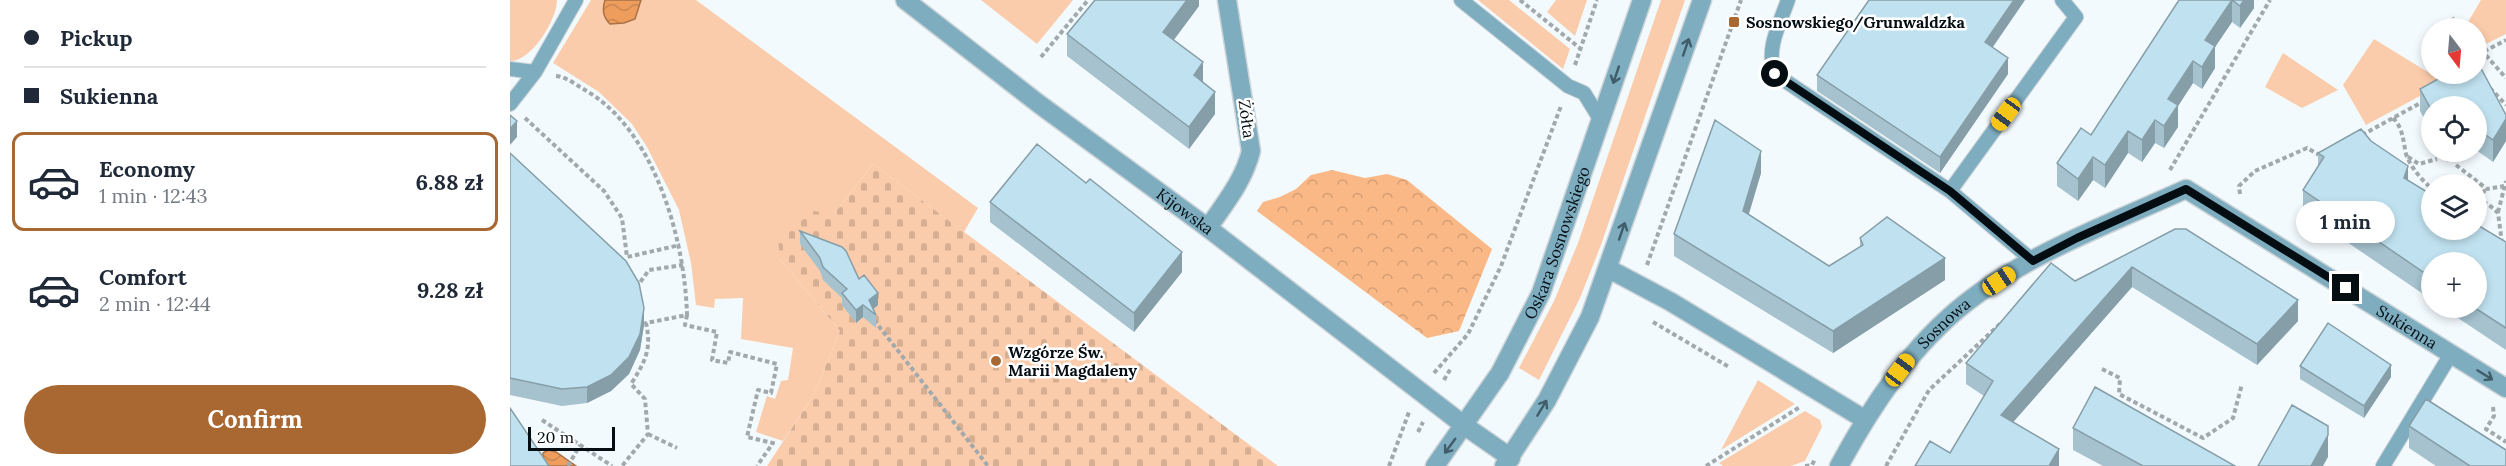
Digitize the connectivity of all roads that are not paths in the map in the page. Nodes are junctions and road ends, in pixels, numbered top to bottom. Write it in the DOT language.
graph roads {
  1 [pos="576,0"];
  2 [pos="905,0"];
  3 [pos="1227,0"];
  4 [pos="1461,0"];
  5 [pos="1642,0"];
  6 [pos="1702,0"];
  7 [pos="1788,0"];
  8 [pos="2062,0"];
  9 [pos="510,69"];
  10 [pos="535,72"];
  11 [pos="514,108"];
  12 [pos="1600,119"];
  13 [pos="2186,189"];
  14 [pos="1950,191"];
  15 [pos="1208,228"];
  16 [pos="2033,261"];
  17 [pos="1609,269"];
  18 [pos="2451,354"];
  19 [pos="2506,388"];
  20 [pos="1864,419"];
  21 [pos="1465,426"];
  22 [pos="1508,462"];
  23 [pos="1435,466"];
  24 [pos="1839,466"];
  25 [pos="2383,466"];
  1 -- 10 [label="lane"];
  2 -- 15 [label="street, Kijowska"];
  3 -- 15 [label="street, Żółta"];
  4 -- 12 [label="lane"];
  5 -- 12 [label="street, Oskara Sosnowskiego, one-way"];
  17 -- 6 [label="street, one-way"];
  7 -- 14 [label="lane"];
  8 -- 14 [label="lane"];
  9 -- 10 [label="lane"];
  10 -- 11 [label="lane"];
  12 -- 21 [label="street, Oskara Sosnowskiego"];
  13 -- 16 [label="street, Sosnowa"];
  13 -- 18 [label="street, Sukienna"];
  14 -- 16 [label="lane"];
  15 -- 21 [label="street, Kijowska"];
  16 -- 20 [label="street, Sosnowa"];
  17 -- 20 [label="street"];
  22 -- 17 [label="street, one-way"];
  18 -- 19 [label="street, Sukienna, one-way"];
  18 -- 25 [label="lane"];
  20 -- 24 [label="street, Sosnowa"];
  21 -- 22 [label="street, Kijowska"];
  21 -- 23 [label="street, Oskara Sosnowskiego, one-way"];
}
